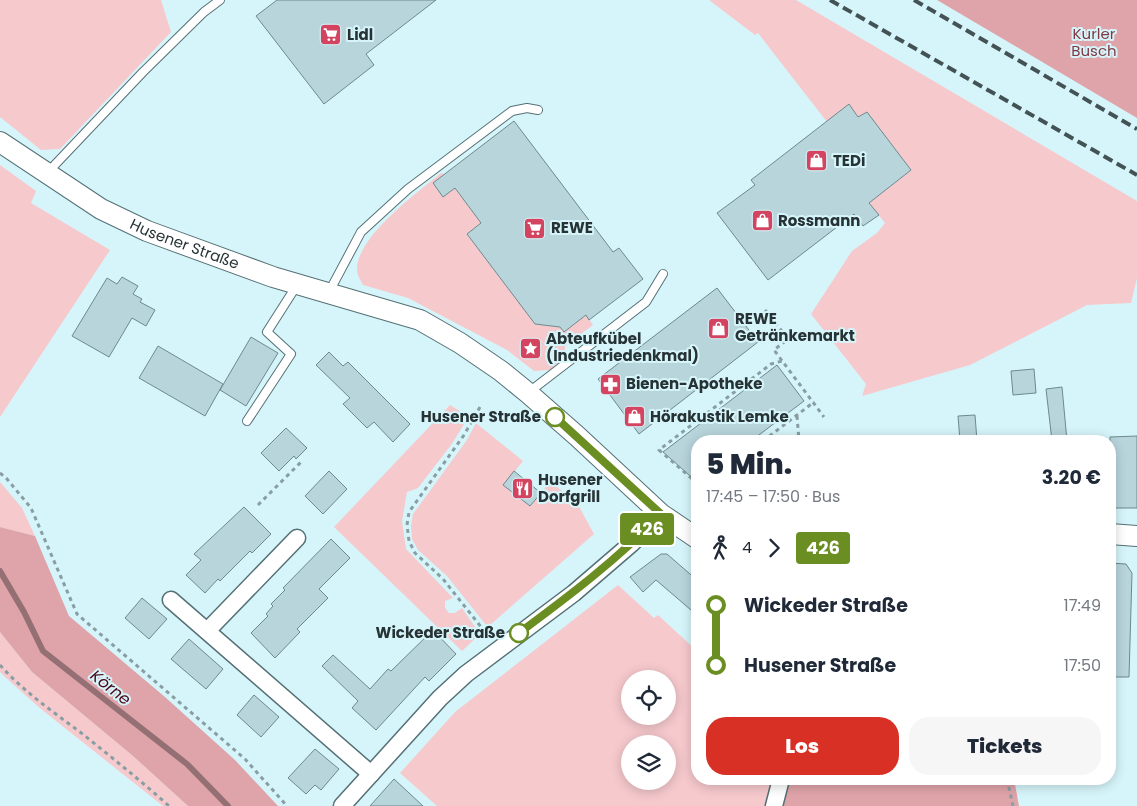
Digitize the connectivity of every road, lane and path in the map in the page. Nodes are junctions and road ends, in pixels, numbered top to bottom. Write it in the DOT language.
graph roads {
  1 [pos="220,0"];
  2 [pos="538,110"];
  3 [pos="0,142"];
  4 [pos="46,174"];
  5 [pos="663,274"];
  6 [pos="298,285"];
  7 [pos="328,294"];
  8 [pos="765,310"];
  9 [pos="782,360"];
  10 [pos="528,393"];
  11 [pos="814,402"];
  12 [pos="480,407"];
  13 [pos="796,416"];
  14 [pos="824,417"];
  15 [pos="247,421"];
  16 [pos="771,435"];
  17 [pos="798,435"];
  18 [pos="302,461"];
  19 [pos="0,473"];
  20 [pos="691,478"];
  21 [pos="258,505"];
  22 [pos="661,514"];
  23 [pos="691,534"];
  24 [pos="1116,534"];
  25 [pos="1137,536"];
  26 [pos="296,538"];
  27 [pos="171,600"];
  28 [pos="207,631"];
  29 [pos="498,650"];
  30 [pos="0,665"];
  31 [pos="371,774"];
  32 [pos="779,785"];
  33 [pos="1009,785"];
  34 [pos="169,806"];
  35 [pos="287,806"];
  36 [pos="342,806"];
  37 [pos="774,806"];
  38 [pos="1013,806"];
  1 -- 4 [label="lane"];
  2 -- 7 [label="lane"];
  3 -- 4 [label="street, Husener Straße"];
  4 -- 6 [label="street, Husener Straße"];
  5 -- 10 [label="lane"];
  6 -- 7 [label="street, Husener Straße"];
  6 -- 15 [label="lane"];
  7 -- 10 [label="street, Husener Straße"];
  8 -- 9 [label="path"];
  9 -- 11 [label="path"];
  9 -- 20 [label="path"];
  10 -- 22 [label="street, Husener Straße"];
  11 -- 13 [label="path"];
  11 -- 14 [label="path"];
  12 -- 29 [label="path"];
  13 -- 16 [label="path"];
  13 -- 17 [label="path"];
  18 -- 21 [label="path"];
  19 -- 35 [label="path"];
  22 -- 23 [label="street, Husener Straße"];
  22 -- 29 [label="street"];
  24 -- 25 [label="street"];
  26 -- 28 [label="street"];
  27 -- 28 [label="street"];
  28 -- 31 [label="street"];
  29 -- 31 [label="street"];
  30 -- 34 [label="path"];
  31 -- 36 [label="street"];
  32 -- 37 [label="street"];
  33 -- 38 [label="path"];
}
